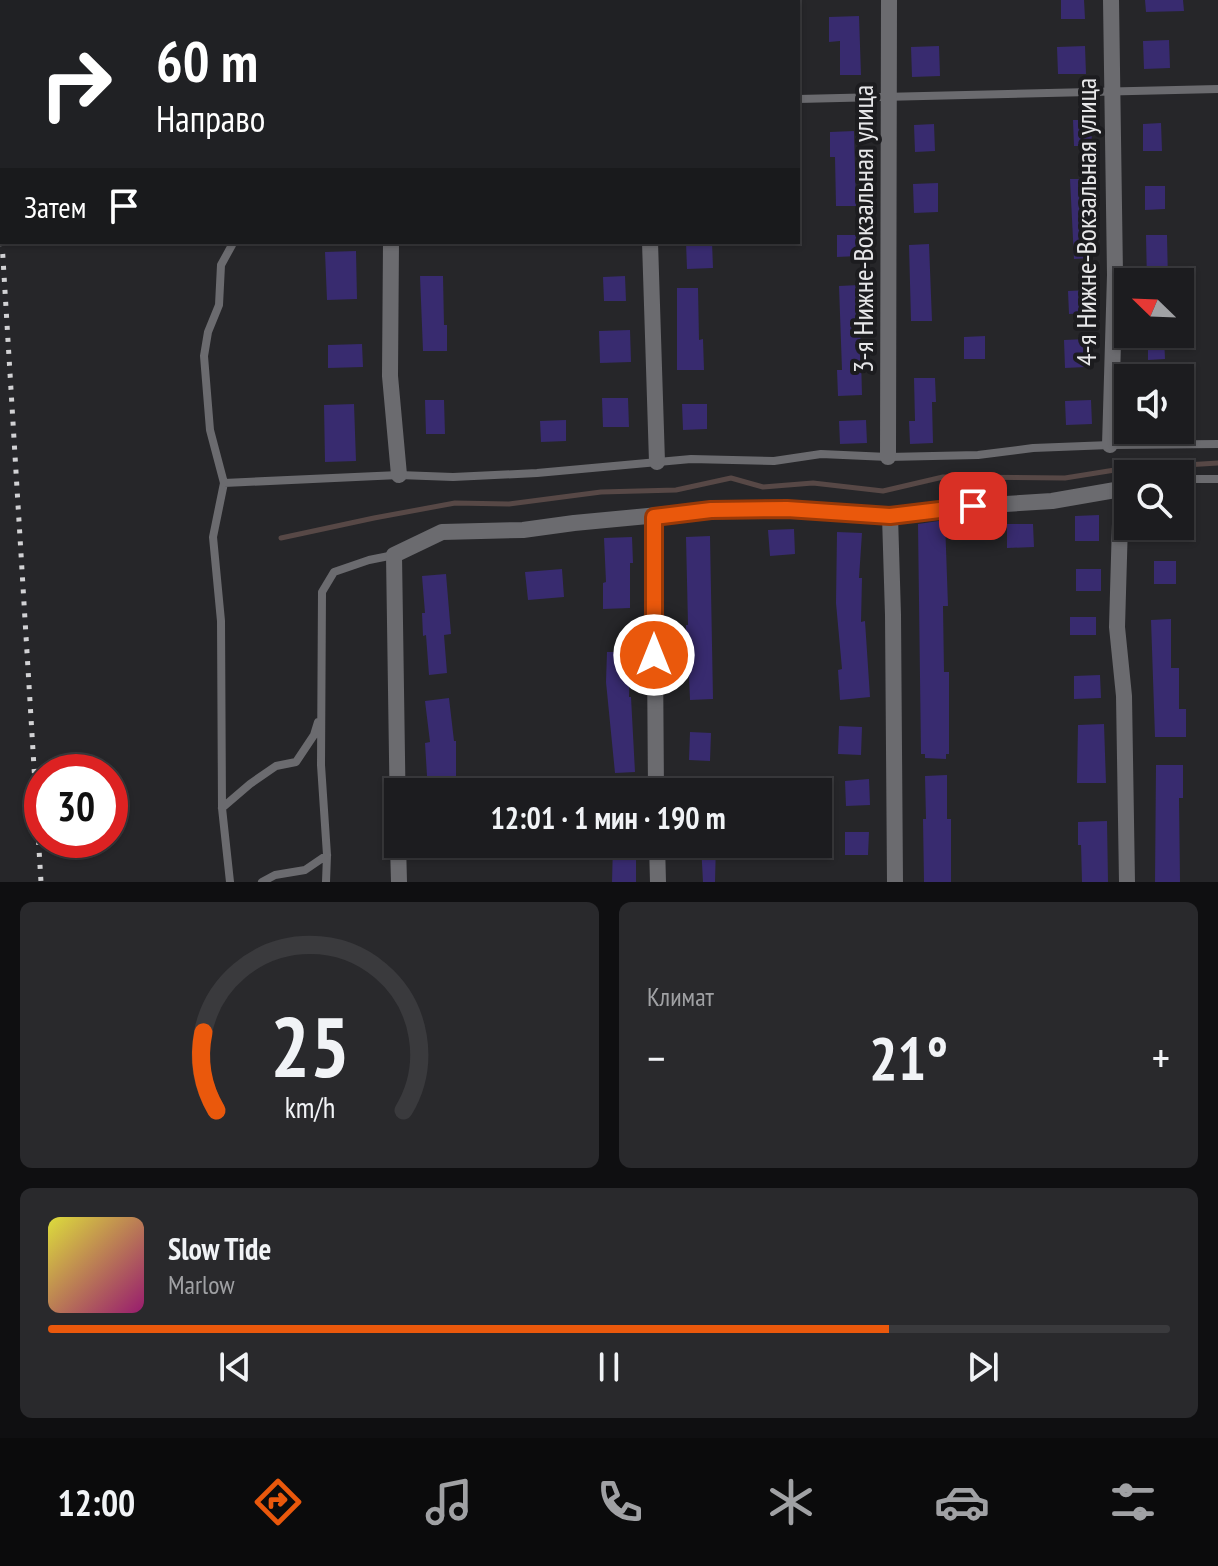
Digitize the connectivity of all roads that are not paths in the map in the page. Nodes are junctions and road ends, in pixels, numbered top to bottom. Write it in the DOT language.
graph roads {
  1 [pos="889,0"];
  2 [pos="1111,0"];
  3 [pos="1218,89"];
  4 [pos="1112,93"];
  5 [pos="888,97"];
  6 [pos="800,99"];
  7 [pos="391,244"];
  8 [pos="650,244"];
  9 [pos="232,245"];
  10 [pos="1218,444"];
  11 [pos="1110,445"];
  12 [pos="888,457"];
  13 [pos="657,462"];
  14 [pos="399,475"];
  15 [pos="1194,479"];
  16 [pos="1218,479"];
  17 [pos="224,483"];
  18 [pos="1114,490"];
  19 [pos="890,516"];
  20 [pos="654,517"];
  21 [pos="1121,540"];
  22 [pos="394,555"];
  23 [pos="321,714"];
  24 [pos="397,778"];
  25 [pos="656,778"];
  26 [pos="222,808"];
  27 [pos="327,855"];
  28 [pos="398,858"];
  29 [pos="657,858"];
  30 [pos="230,882"];
  31 [pos="262,882"];
  32 [pos="326,882"];
  33 [pos="399,882"];
  34 [pos="658,882"];
  35 [pos="895,882"];
  36 [pos="1127,882"];
  1 -- 5 [label="street, 3-я Нижне-Вокзальная улица"];
  2 -- 4 [label="street, 4-я Нижне-Вокзальная улица"];
  3 -- 4 [label="lane"];
  4 -- 5 [label="lane"];
  4 -- 11 [label="street, 4-я Нижне-Вокзальная улица"];
  5 -- 6 [label="lane"];
  5 -- 12 [label="street, 3-я Нижне-Вокзальная улица"];
  7 -- 14 [label="street"];
  8 -- 13 [label="street"];
  9 -- 17 [label="lane"];
  10 -- 11 [label="lane"];
  11 -- 12 [label="lane"];
  12 -- 13 [label="lane"];
  13 -- 14 [label="lane"];
  14 -- 17 [label="lane"];
  15 -- 16 [label="lane"];
  17 -- 26 [label="lane"];
  18 -- 19 [label="street"];
  19 -- 20 [label="street"];
  19 -- 35 [label="street"];
  20 -- 22 [label="street"];
  20 -- 25 [label="street"];
  21 -- 36 [label="street"];
  22 -- 23 [label="lane"];
  22 -- 24 [label="street"];
  23 -- 26 [label="lane"];
  23 -- 27 [label="lane"];
  26 -- 30 [label="lane"];
  27 -- 31 [label="lane"];
  27 -- 32 [label="lane"];
  28 -- 33 [label="street"];
  29 -- 34 [label="street"];
}
